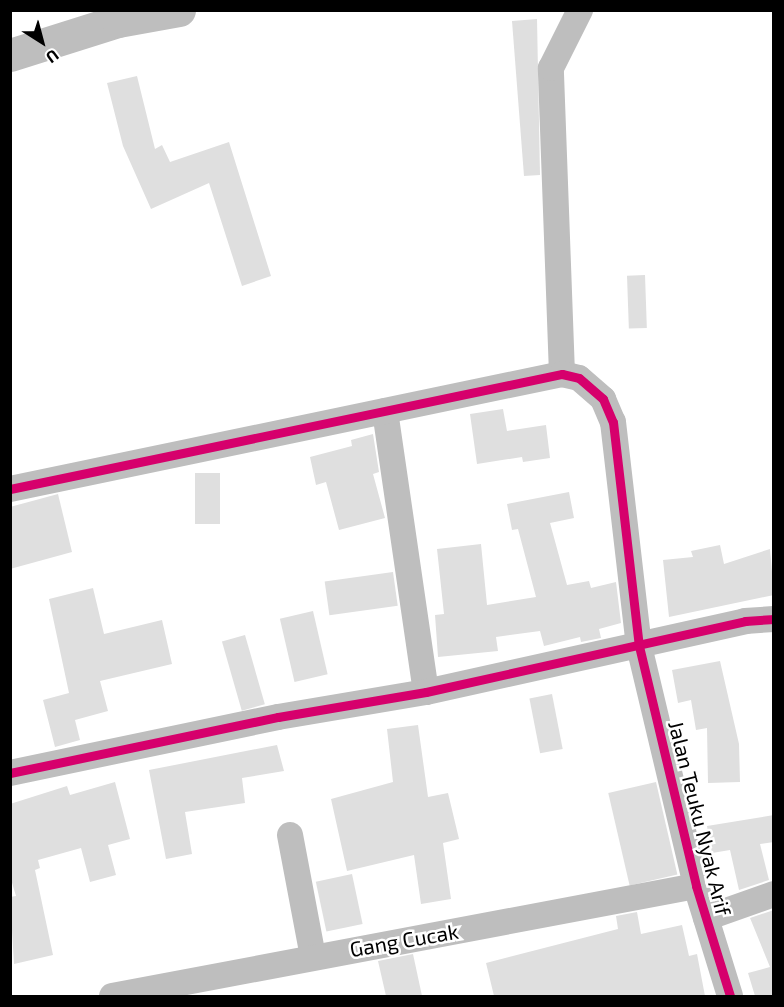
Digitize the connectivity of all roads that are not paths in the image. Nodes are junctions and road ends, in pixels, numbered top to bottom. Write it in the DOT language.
graph roads {
  1 [pos="179,10"];
  2 [pos="580,10"];
  3 [pos="116,16"];
  4 [pos="10,55"];
  5 [pos="562,374"];
  6 [pos="385,411"];
  7 [pos="10,489"];
  8 [pos="774,619"];
  9 [pos="639,646"];
  10 [pos="426,692"];
  11 [pos="10,773"];
  12 [pos="290,835"];
  13 [pos="696,886"];
  14 [pos="774,894"];
  15 [pos="706,918"];
  16 [pos="313,957"];
  17 [pos="112,996"];
  18 [pos="730,996"];
  1 -- 3 [label="street"];
  2 -- 5 [label="street"];
  3 -- 4 [label="street"];
  5 -- 6 [label="street"];
  5 -- 9 [label="street, Jalan Teuku Nyak Arif"];
  6 -- 7 [label="street"];
  6 -- 10 [label="street"];
  8 -- 9 [label="street"];
  9 -- 10 [label="street"];
  9 -- 13 [label="street, Jalan Teuku Nyak Arif"];
  10 -- 11 [label="street"];
  12 -- 16 [label="street"];
  13 -- 15 [label="street, Jalan Teuku Nyak Arif"];
  13 -- 16 [label="street, Gang Cucak"];
  14 -- 15 [label="street"];
  15 -- 18 [label="street, Jalan Teuku Nyak Arif"];
  16 -- 17 [label="street, Gang Cucak"];
}
